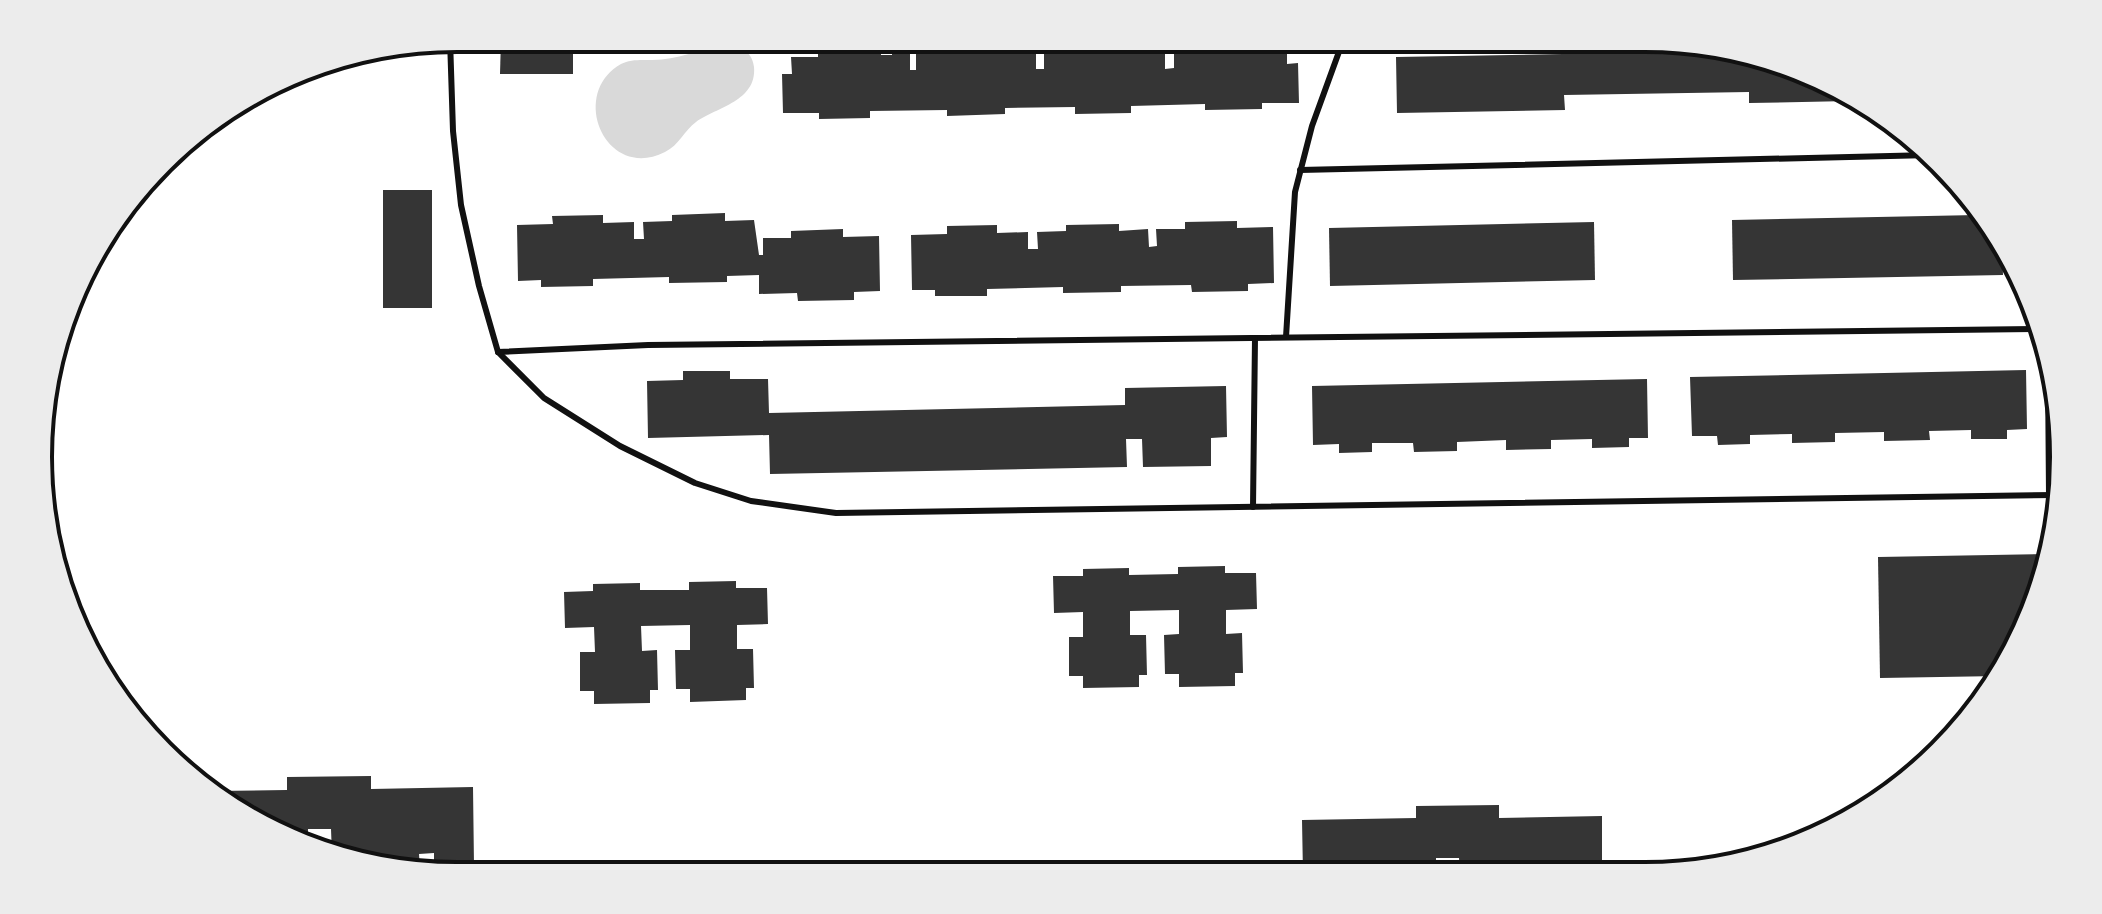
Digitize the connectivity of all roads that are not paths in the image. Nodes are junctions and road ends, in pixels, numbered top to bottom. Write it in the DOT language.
graph roads {
  1 [pos="450,52"];
  2 [pos="1339,52"];
  3 [pos="1915,155"];
  4 [pos="1300,170"];
  5 [pos="2030,329"];
  6 [pos="1286,337"];
  7 [pos="1255,338"];
  8 [pos="498,352"];
  9 [pos="2048,495"];
  10 [pos="1253,507"];
  1 -- 8 [label="lane"];
  2 -- 4 [label="lane"];
  3 -- 4 [label="lane"];
  4 -- 6 [label="lane"];
  5 -- 6 [label="lane"];
  6 -- 7 [label="lane"];
  7 -- 8 [label="lane"];
  7 -- 10 [label="lane"];
  8 -- 10 [label="lane"];
  9 -- 10 [label="lane"];
}
